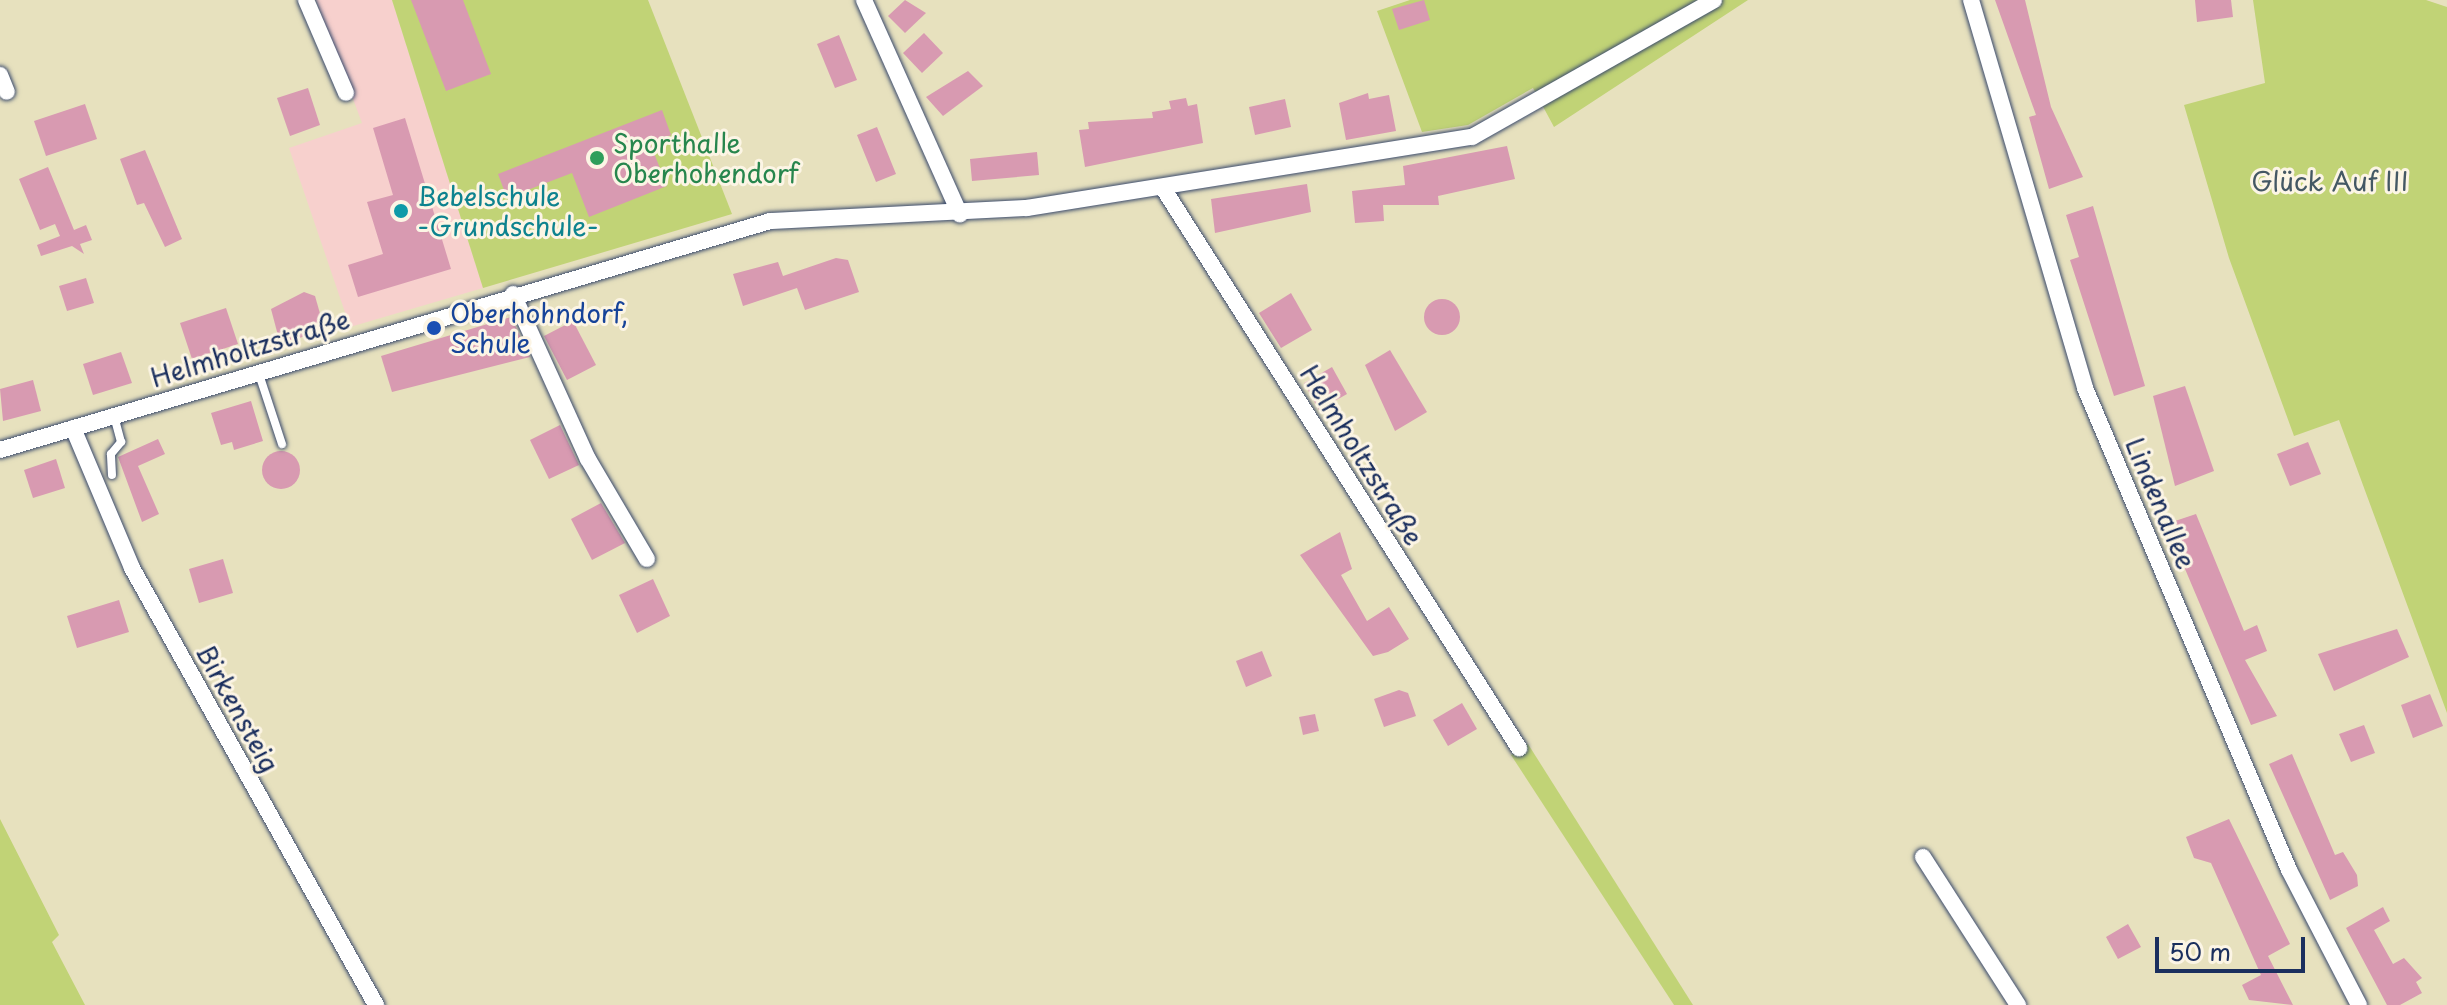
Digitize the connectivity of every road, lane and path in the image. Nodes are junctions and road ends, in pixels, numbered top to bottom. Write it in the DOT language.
graph roads {
  1 [pos="306,0"];
  2 [pos="864,0"];
  3 [pos="1714,0"];
  4 [pos="1971,0"];
  5 [pos="0,75"];
  6 [pos="7,92"];
  7 [pos="346,93"];
  8 [pos="1163,188"];
  9 [pos="960,215"];
  10 [pos="513,294"];
  11 [pos="257,371"];
  12 [pos="113,414"];
  13 [pos="73,428"];
  14 [pos="282,444"];
  15 [pos="0,450"];
  16 [pos="112,475"];
  17 [pos="647,559"];
  18 [pos="1519,748"];
  19 [pos="1923,857"];
  20 [pos="376,1005"];
  21 [pos="2018,1005"];
  22 [pos="2359,1005"];
  1 -- 7 [label="street"];
  2 -- 9 [label="street"];
  3 -- 8 [label="street, Helmholtzstraße"];
  4 -- 22 [label="street, Lindenallee"];
  5 -- 6 [label="street"];
  8 -- 9 [label="street, Helmholtzstraße"];
  8 -- 18 [label="street, Helmholtzstraße"];
  9 -- 10 [label="street, Helmholtzstraße"];
  10 -- 11 [label="street, Helmholtzstraße"];
  10 -- 17 [label="street"];
  11 -- 12 [label="street, Helmholtzstraße"];
  11 -- 14 [label="lane"];
  12 -- 13 [label="street, Helmholtzstraße"];
  12 -- 16 [label="lane"];
  13 -- 15 [label="street, Helmholtzstraße"];
  13 -- 20 [label="street, Birkensteig"];
  19 -- 21 [label="street"];
}
